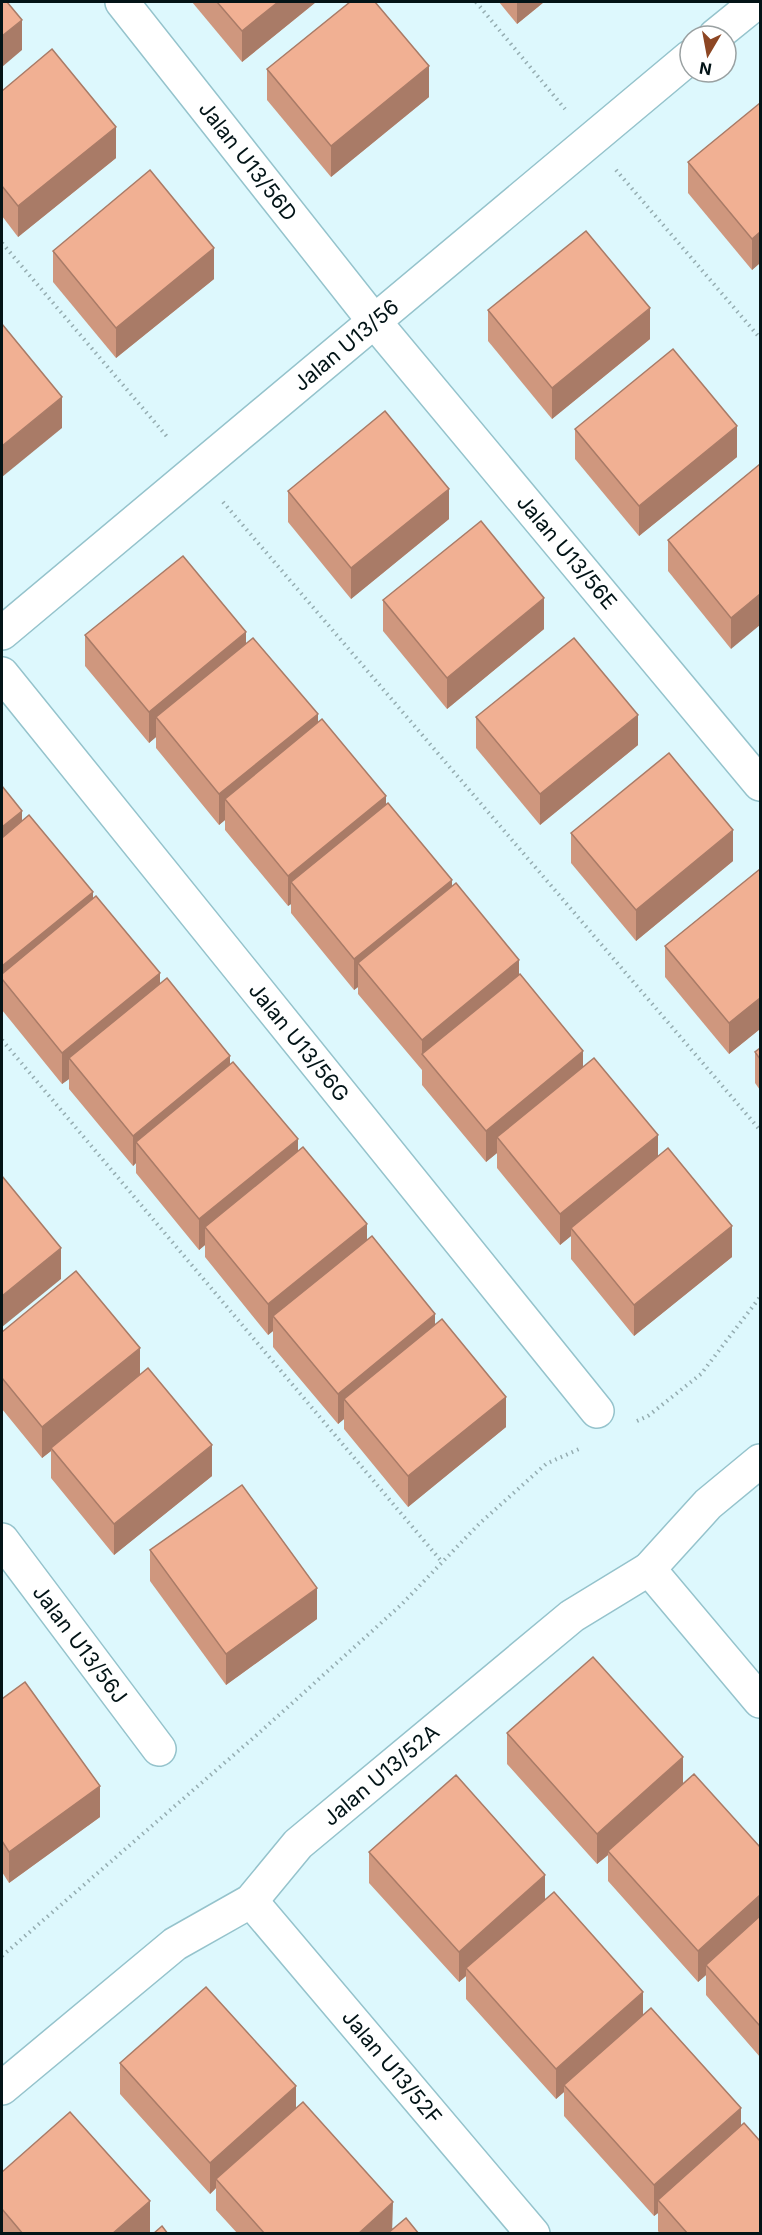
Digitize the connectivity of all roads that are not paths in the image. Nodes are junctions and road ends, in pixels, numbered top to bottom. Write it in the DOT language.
graph roads {
  1 [pos="122,2"];
  2 [pos="757,2"];
  3 [pos="730,24"];
  4 [pos="678,67"];
  5 [pos="374,321"];
  6 [pos="2,633"];
  7 [pos="2,674"];
  8 [pos="760,784"];
  9 [pos="597,1411"];
  10 [pos="760,1461"];
  11 [pos="2,1540"];
  12 [pos="649,1569"];
  13 [pos="760,1701"];
  14 [pos="159,1749"];
  15 [pos="251,1901"];
  16 [pos="2,2088"];
  17 [pos="533,2234"];
  1 -- 5 [label="street, Jalan U13/56D"];
  2 -- 3 [label="street"];
  4 -- 5 [label="street, Jalan U13/56"];
  5 -- 6 [label="street, Jalan U13/56"];
  5 -- 8 [label="street, Jalan U13/56E"];
  7 -- 9 [label="street, Jalan U13/56G"];
  10 -- 12 [label="street, Jalan U13/52A"];
  11 -- 14 [label="street, Jalan U13/56J"];
  12 -- 13 [label="street"];
  12 -- 15 [label="street, Jalan U13/52A"];
  15 -- 16 [label="street, Jalan U13/52A"];
  15 -- 17 [label="street, Jalan U13/52F"];
}
